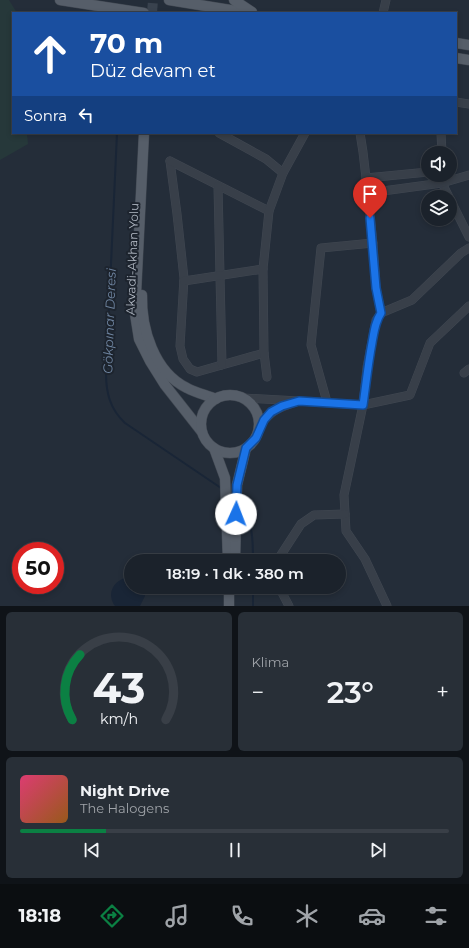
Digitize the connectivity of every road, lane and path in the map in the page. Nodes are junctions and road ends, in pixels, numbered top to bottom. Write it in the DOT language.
graph roads {
  1 [pos="60,0"];
  2 [pos="169,0"];
  3 [pos="234,0"];
  4 [pos="386,0"];
  5 [pos="132,12"];
  6 [pos="243,12"];
  7 [pos="252,12"];
  8 [pos="383,12"];
  9 [pos="457,43"];
  10 [pos="469,45"];
  11 [pos="457,58"];
  12 [pos="469,60"];
  13 [pos="457,102"];
  14 [pos="469,104"];
  15 [pos="144,134"];
  16 [pos="150,134"];
  17 [pos="220,134"];
  18 [pos="304,134"];
  19 [pos="360,134"];
  20 [pos="441,134"];
  21 [pos="442,146"];
  22 [pos="282,173"];
  23 [pos="421,173"];
  24 [pos="469,175"];
  25 [pos="457,177"];
  26 [pos="366,178"];
  27 [pos="426,182"];
  28 [pos="218,186"];
  29 [pos="368,193"];
  30 [pos="269,211"];
  31 [pos="457,212"];
  32 [pos="469,237"];
  33 [pos="373,243"];
  34 [pos="469,248"];
  35 [pos="263,269"];
  36 [pos="220,276"];
  37 [pos="184,281"];
  38 [pos="469,306"];
  39 [pos="381,313"];
  40 [pos="264,353"];
  41 [pos="222,365"];
  42 [pos="267,377"];
  43 [pos="242,398"];
  44 [pos="216,399"];
  45 [pos="299,401"];
  46 [pos="327,402"];
  47 [pos="363,405"];
  48 [pos="258,429"];
  49 [pos="202,432"];
  50 [pos="214,448"];
  51 [pos="246,448"];
  52 [pos="345,514"];
  53 [pos="228,554"];
  54 [pos="236,554"];
  55 [pos="282,554"];
  56 [pos="229,594"];
  57 [pos="236,594"];
  58 [pos="283,594"];
  59 [pos="229,606"];
  60 [pos="236,606"];
  61 [pos="289,606"];
  62 [pos="387,606"];
  1 -- 5 [label="main road"];
  2 -- 6 [label="main road"];
  3 -- 7 [label="main road"];
  4 -- 8 [label="street"];
  9 -- 10 [label="main road"];
  11 -- 12 [label="main road"];
  13 -- 14 [label="street"];
  15 -- 49 [label="main road, Akvadi-Akhan Yolu"];
  16 -- 44 [label="main road, Akvadi-Akhan Yolu"];
  17 -- 22 [label="street"];
  18 -- 22 [label="street"];
  19 -- 26 [label="street"];
  20 -- 21 [label="street"];
  22 -- 30 [label="street"];
  23 -- 26 [label="street"];
  24 -- 25 [label="street"];
  26 -- 29 [label="street"];
  27 -- 29 [label="street"];
  28 -- 30 [label="street"];
  28 -- 36 [label="street"];
  28 -- 37 [label="street"];
  29 -- 33 [label="street"];
  30 -- 35 [label="street"];
  31 -- 32 [label="street"];
  33 -- 39 [label="street"];
  33 -- 46 [label="street"];
  34 -- 39 [label="street"];
  35 -- 36 [label="street"];
  35 -- 40 [label="street"];
  36 -- 37 [label="street"];
  36 -- 41 [label="street"];
  37 -- 41 [label="street"];
  38 -- 47 [label="street"];
  39 -- 47 [label="street"];
  40 -- 41 [label="street"];
  40 -- 42 [label="street"];
  43 -- 44 [label="main road"];
  43 -- 45 [label="street"];
  43 -- 48 [label="main road"];
  44 -- 49 [label="main road"];
  45 -- 46 [label="street"];
  45 -- 48 [label="street"];
  46 -- 47 [label="street"];
  47 -- 52 [label="street"];
  48 -- 51 [label="main road"];
  49 -- 50 [label="main road"];
  50 -- 51 [label="main road"];
  50 -- 53 [label="main road"];
  51 -- 54 [label="main road"];
  52 -- 55 [label="street"];
  52 -- 62 [label="street"];
  56 -- 59 [label="main road"];
  57 -- 60 [label="main road"];
  58 -- 61 [label="street"];
}
